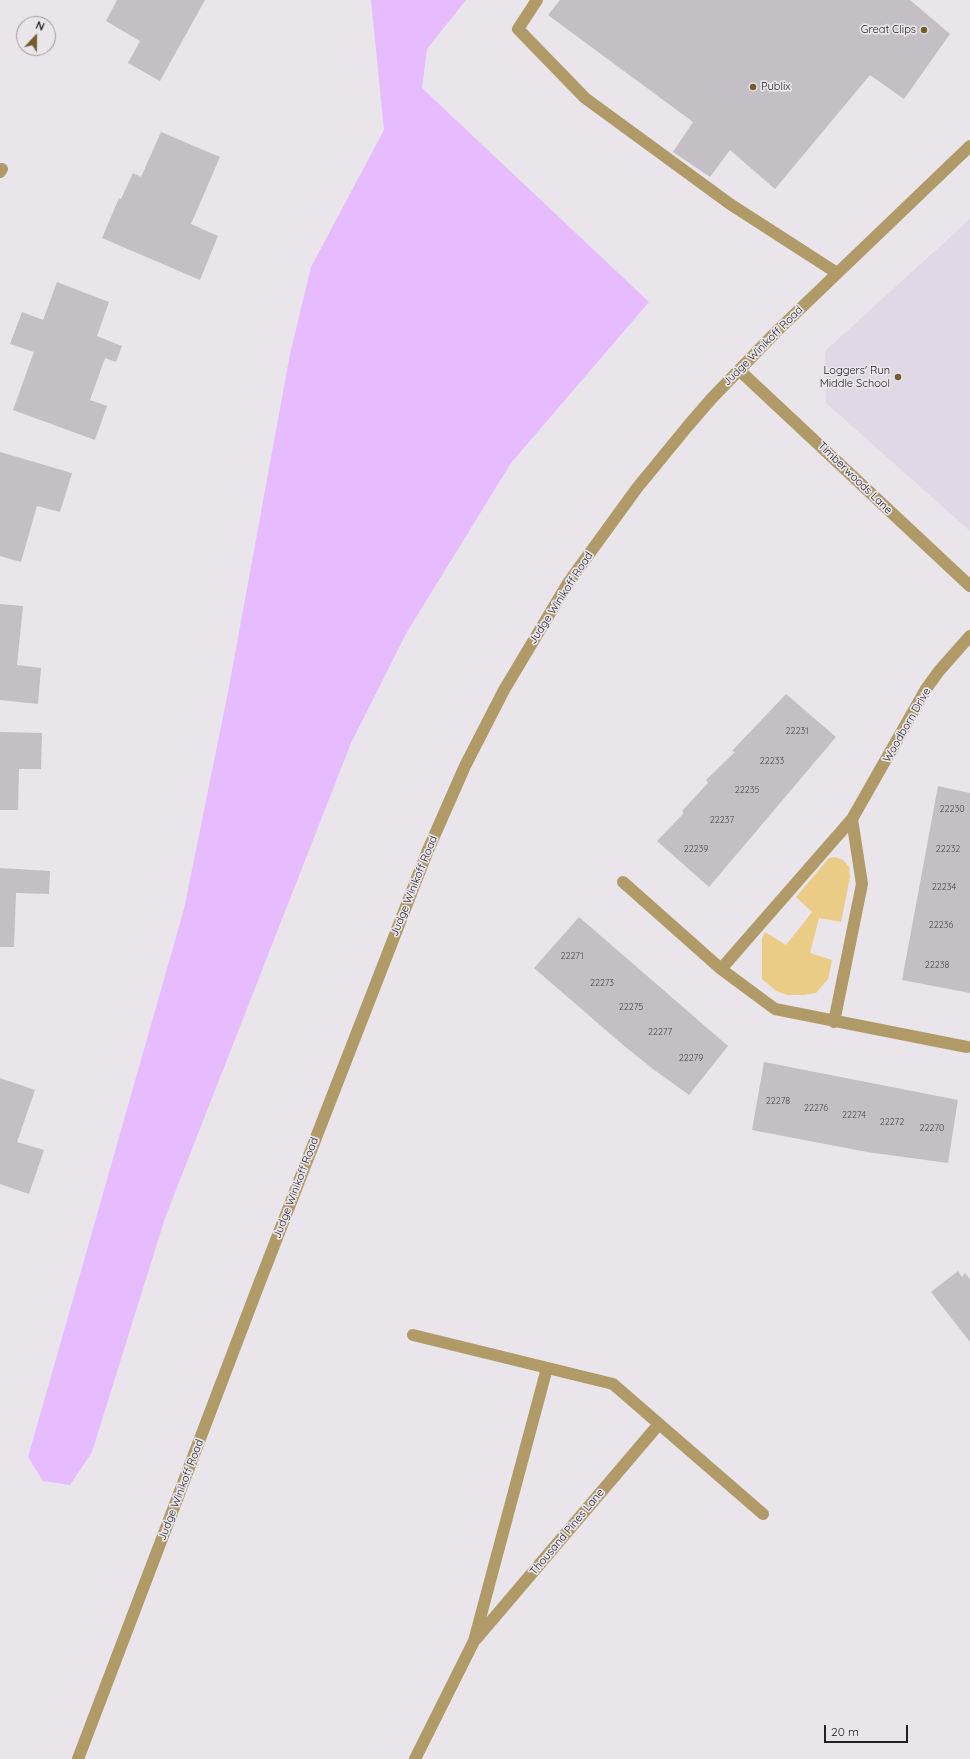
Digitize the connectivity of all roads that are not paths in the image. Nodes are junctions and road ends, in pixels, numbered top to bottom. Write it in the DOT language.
graph roads {
  1 [pos="537,0"];
  2 [pos="970,146"];
  3 [pos="837,273"];
  4 [pos="740,370"];
  5 [pos="970,586"];
  6 [pos="970,636"];
  7 [pos="852,819"];
  8 [pos="623,882"];
  9 [pos="721,969"];
  10 [pos="834,1022"];
  11 [pos="967,1046"];
  12 [pos="413,1335"];
  13 [pos="547,1368"];
  14 [pos="659,1424"];
  15 [pos="763,1514"];
  16 [pos="474,1641"];
  17 [pos="78,1759"];
  18 [pos="415,1759"];
  1 -- 3 [label="street"];
  2 -- 3 [label="street, Judge Winikoff Road"];
  3 -- 4 [label="street, Judge Winikoff Road"];
  4 -- 5 [label="street, Timberwoods Lane"];
  4 -- 17 [label="street, Judge Winikoff Road"];
  6 -- 7 [label="street, Woodborn Drive"];
  7 -- 9 [label="street, Woodborn Drive"];
  7 -- 10 [label="street"];
  8 -- 9 [label="street"];
  9 -- 10 [label="street"];
  10 -- 11 [label="street"];
  12 -- 13 [label="street"];
  13 -- 14 [label="street"];
  13 -- 16 [label="street, Thousand Pines Lane"];
  14 -- 15 [label="street"];
  14 -- 16 [label="street, Thousand Pines Lane"];
  16 -- 18 [label="street, Thousand Pines Lane"];
}
